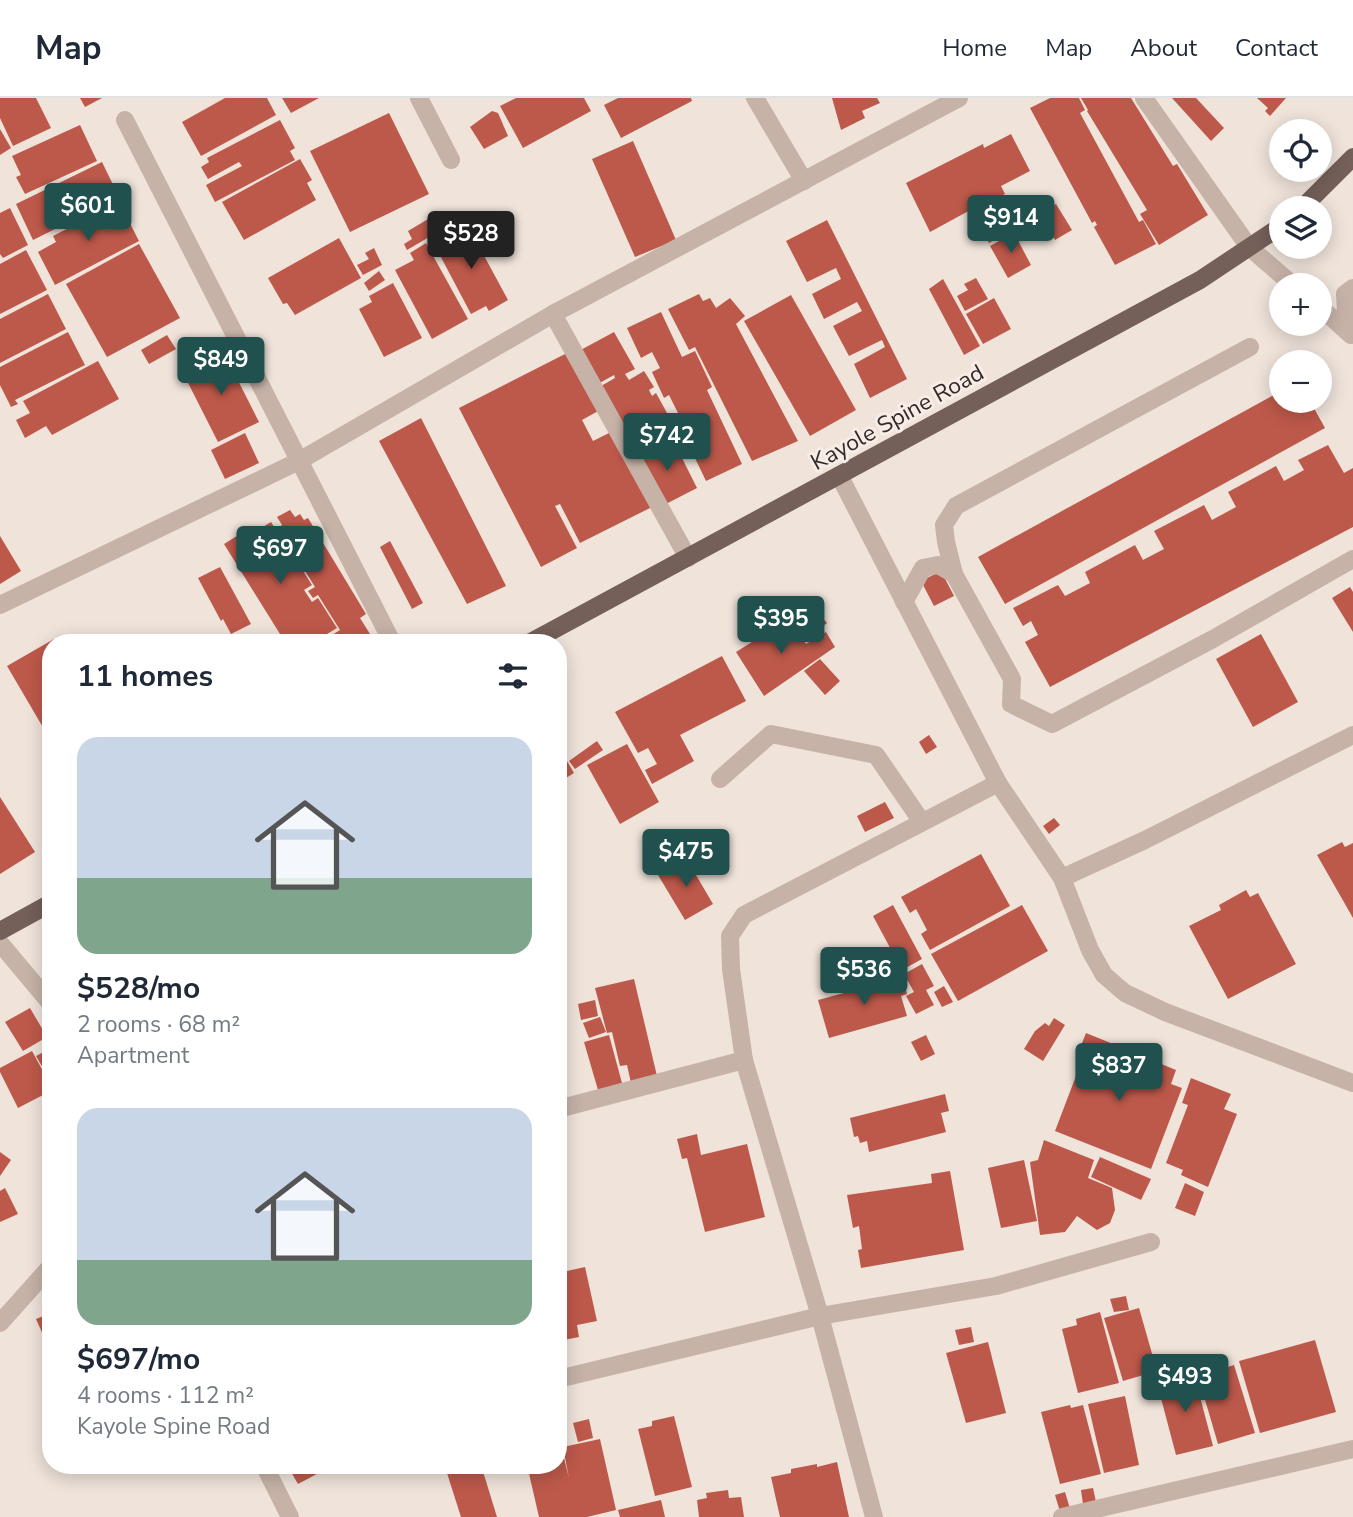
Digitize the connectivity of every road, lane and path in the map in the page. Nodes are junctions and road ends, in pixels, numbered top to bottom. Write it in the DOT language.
graph roads {
  1 [pos="419,98"];
  2 [pos="755,98"];
  3 [pos="959,98"];
  4 [pos="1144,98"];
  5 [pos="125,120"];
  6 [pos="1353,157"];
  7 [pos="451,160"];
  8 [pos="804,181"];
  9 [pos="1314,196"];
  10 [pos="1269,234"];
  11 [pos="1249,247"];
  12 [pos="1279,273"];
  13 [pos="1353,288"];
  14 [pos="553,314"];
  15 [pos="1332,318"];
  16 [pos="1350,334"];
  17 [pos="1250,347"];
  18 [pos="299,461"];
  19 [pos="840,477"];
  20 [pos="688,558"];
  21 [pos="1353,559"];
  22 [pos="954,574"];
  23 [pos="904,602"];
  24 [pos="0,605"];
  25 [pos="388,634"];
  26 [pos="546,634"];
  27 [pos="1353,736"];
  28 [pos="720,779"];
  29 [pos="998,783"];
  30 [pos="922,822"];
  31 [pos="1062,878"];
  32 [pos="42,908"];
  33 [pos="0,931"];
  34 [pos="0,943"];
  35 [pos="42,993"];
  36 [pos="744,1060"];
  37 [pos="1353,1083"];
  38 [pos="567,1107"];
  39 [pos="1151,1242"];
  40 [pos="42,1276"];
  41 [pos="820,1316"];
  42 [pos="0,1323"];
  43 [pos="567,1377"];
  44 [pos="1353,1449"];
  45 [pos="268,1474"];
  46 [pos="290,1517"];
  47 [pos="874,1517"];
  48 [pos="1062,1517"];
  1 -- 7 [label="street"];
  2 -- 8 [label="street"];
  3 -- 8 [label="street"];
  4 -- 11 [label="street"];
  5 -- 18 [label="street"];
  6 -- 9 [label="main road"];
  8 -- 14 [label="street"];
  10 -- 11 [label="main road, Kayole Spine Road"];
  11 -- 12 [label="street"];
  11 -- 19 [label="main road, Kayole Spine Road"];
  13 -- 16 [label="street"];
  14 -- 18 [label="street"];
  14 -- 20 [label="street"];
  15 -- 16 [label="street"];
  17 -- 22 [label="street"];
  18 -- 24 [label="street"];
  18 -- 25 [label="street"];
  19 -- 20 [label="main road, Kayole Spine Road"];
  19 -- 23 [label="street"];
  20 -- 26 [label="main road, Kayole Spine Road"];
  21 -- 22 [label="street"];
  22 -- 23 [label="street"];
  23 -- 29 [label="street"];
  27 -- 31 [label="street"];
  28 -- 30 [label="street"];
  29 -- 30 [label="street"];
  29 -- 31 [label="street"];
  30 -- 36 [label="street"];
  31 -- 37 [label="street"];
  32 -- 33 [label="main road"];
  34 -- 35 [label="street"];
  36 -- 38 [label="street"];
  36 -- 41 [label="street"];
  39 -- 41 [label="street"];
  40 -- 42 [label="street"];
  41 -- 43 [label="street"];
  41 -- 47 [label="street"];
  44 -- 48 [label="street"];
  45 -- 46 [label="street"];
}
